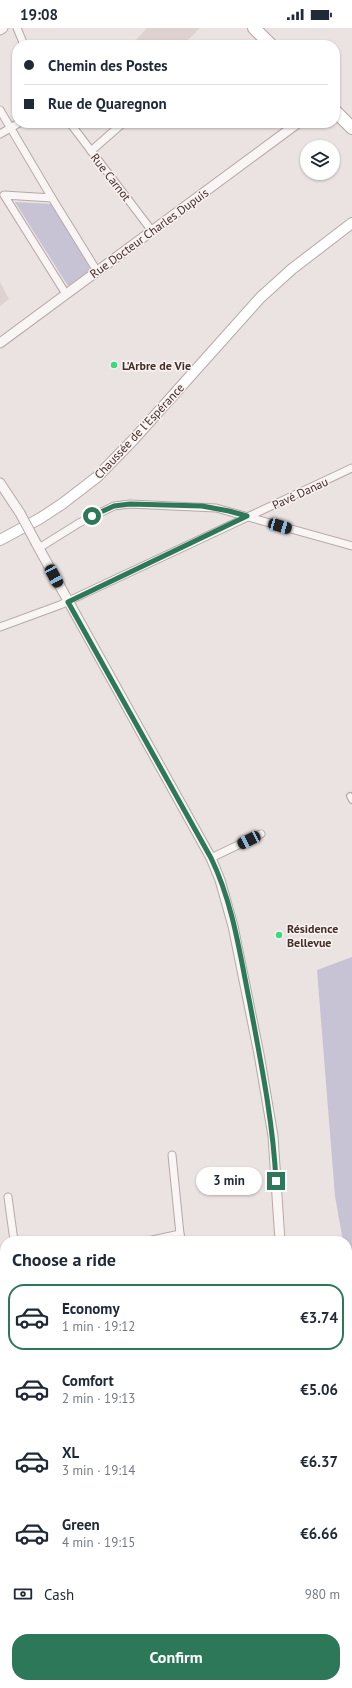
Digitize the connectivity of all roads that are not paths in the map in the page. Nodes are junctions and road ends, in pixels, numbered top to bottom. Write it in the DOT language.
graph roads {
  1 [pos="3,28"];
  2 [pos="17,28"];
  3 [pos="254,28"];
  4 [pos="0,30"];
  5 [pos="22,40"];
  6 [pos="266,40"];
  7 [pos="0,110"];
  8 [pos="340,116"];
  9 [pos="76,128"];
  10 [pos="117,128"];
  11 [pos="291,128"];
  12 [pos="352,128"];
  13 [pos="11,129"];
  14 [pos="0,134"];
  15 [pos="91,151"];
  16 [pos="2,194"];
  17 [pos="52,198"];
  18 [pos="352,224"];
  19 [pos="152,231"];
  20 [pos="97,271"];
  21 [pos="66,294"];
  22 [pos="0,343"];
  23 [pos="352,468"];
  24 [pos="0,483"];
  25 [pos="247,516"];
  26 [pos="0,540"];
  27 [pos="38,546"];
  28 [pos="352,546"];
  29 [pos="68,602"];
  30 [pos="0,627"];
  31 [pos="261,834"];
  32 [pos="211,858"];
  33 [pos="172,1155"];
  34 [pos="8,1197"];
  35 [pos="13,1236"];
  36 [pos="181,1236"];
  37 [pos="280,1236"];
  1 -- 4 [label="street"];
  2 -- 5 [label="street"];
  3 -- 6 [label="main road"];
  7 -- 13 [label="street"];
  8 -- 12 [label="main road"];
  9 -- 15 [label="street, Rue Carnot"];
  10 -- 15 [label="street"];
  11 -- 19 [label="street, Rue Docteur Charles Dupuis"];
  13 -- 14 [label="street"];
  13 -- 17 [label="street"];
  15 -- 19 [label="street, Rue Carnot"];
  16 -- 17 [label="street"];
  16 -- 21 [label="street"];
  17 -- 20 [label="street"];
  18 -- 26 [label="main road, Chaussée de l'Espérance"];
  19 -- 20 [label="street, Rue Docteur Charles Dupuis"];
  20 -- 21 [label="street, Rue Docteur Charles Dupuis"];
  21 -- 22 [label="street, Rue Docteur Charles Dupuis"];
  23 -- 25 [label="street, Pavé Danau"];
  24 -- 27 [label="street, bridge"];
  25 -- 27 [label="street"];
  25 -- 28 [label="street"];
  25 -- 29 [label="street, Pavé Danau"];
  27 -- 29 [label="street"];
  29 -- 30 [label="street, Pavé Danau"];
  29 -- 32 [label="street"];
  31 -- 32 [label="street"];
  32 -- 37 [label="street"];
  33 -- 36 [label="street"];
  34 -- 35 [label="street"];
}
